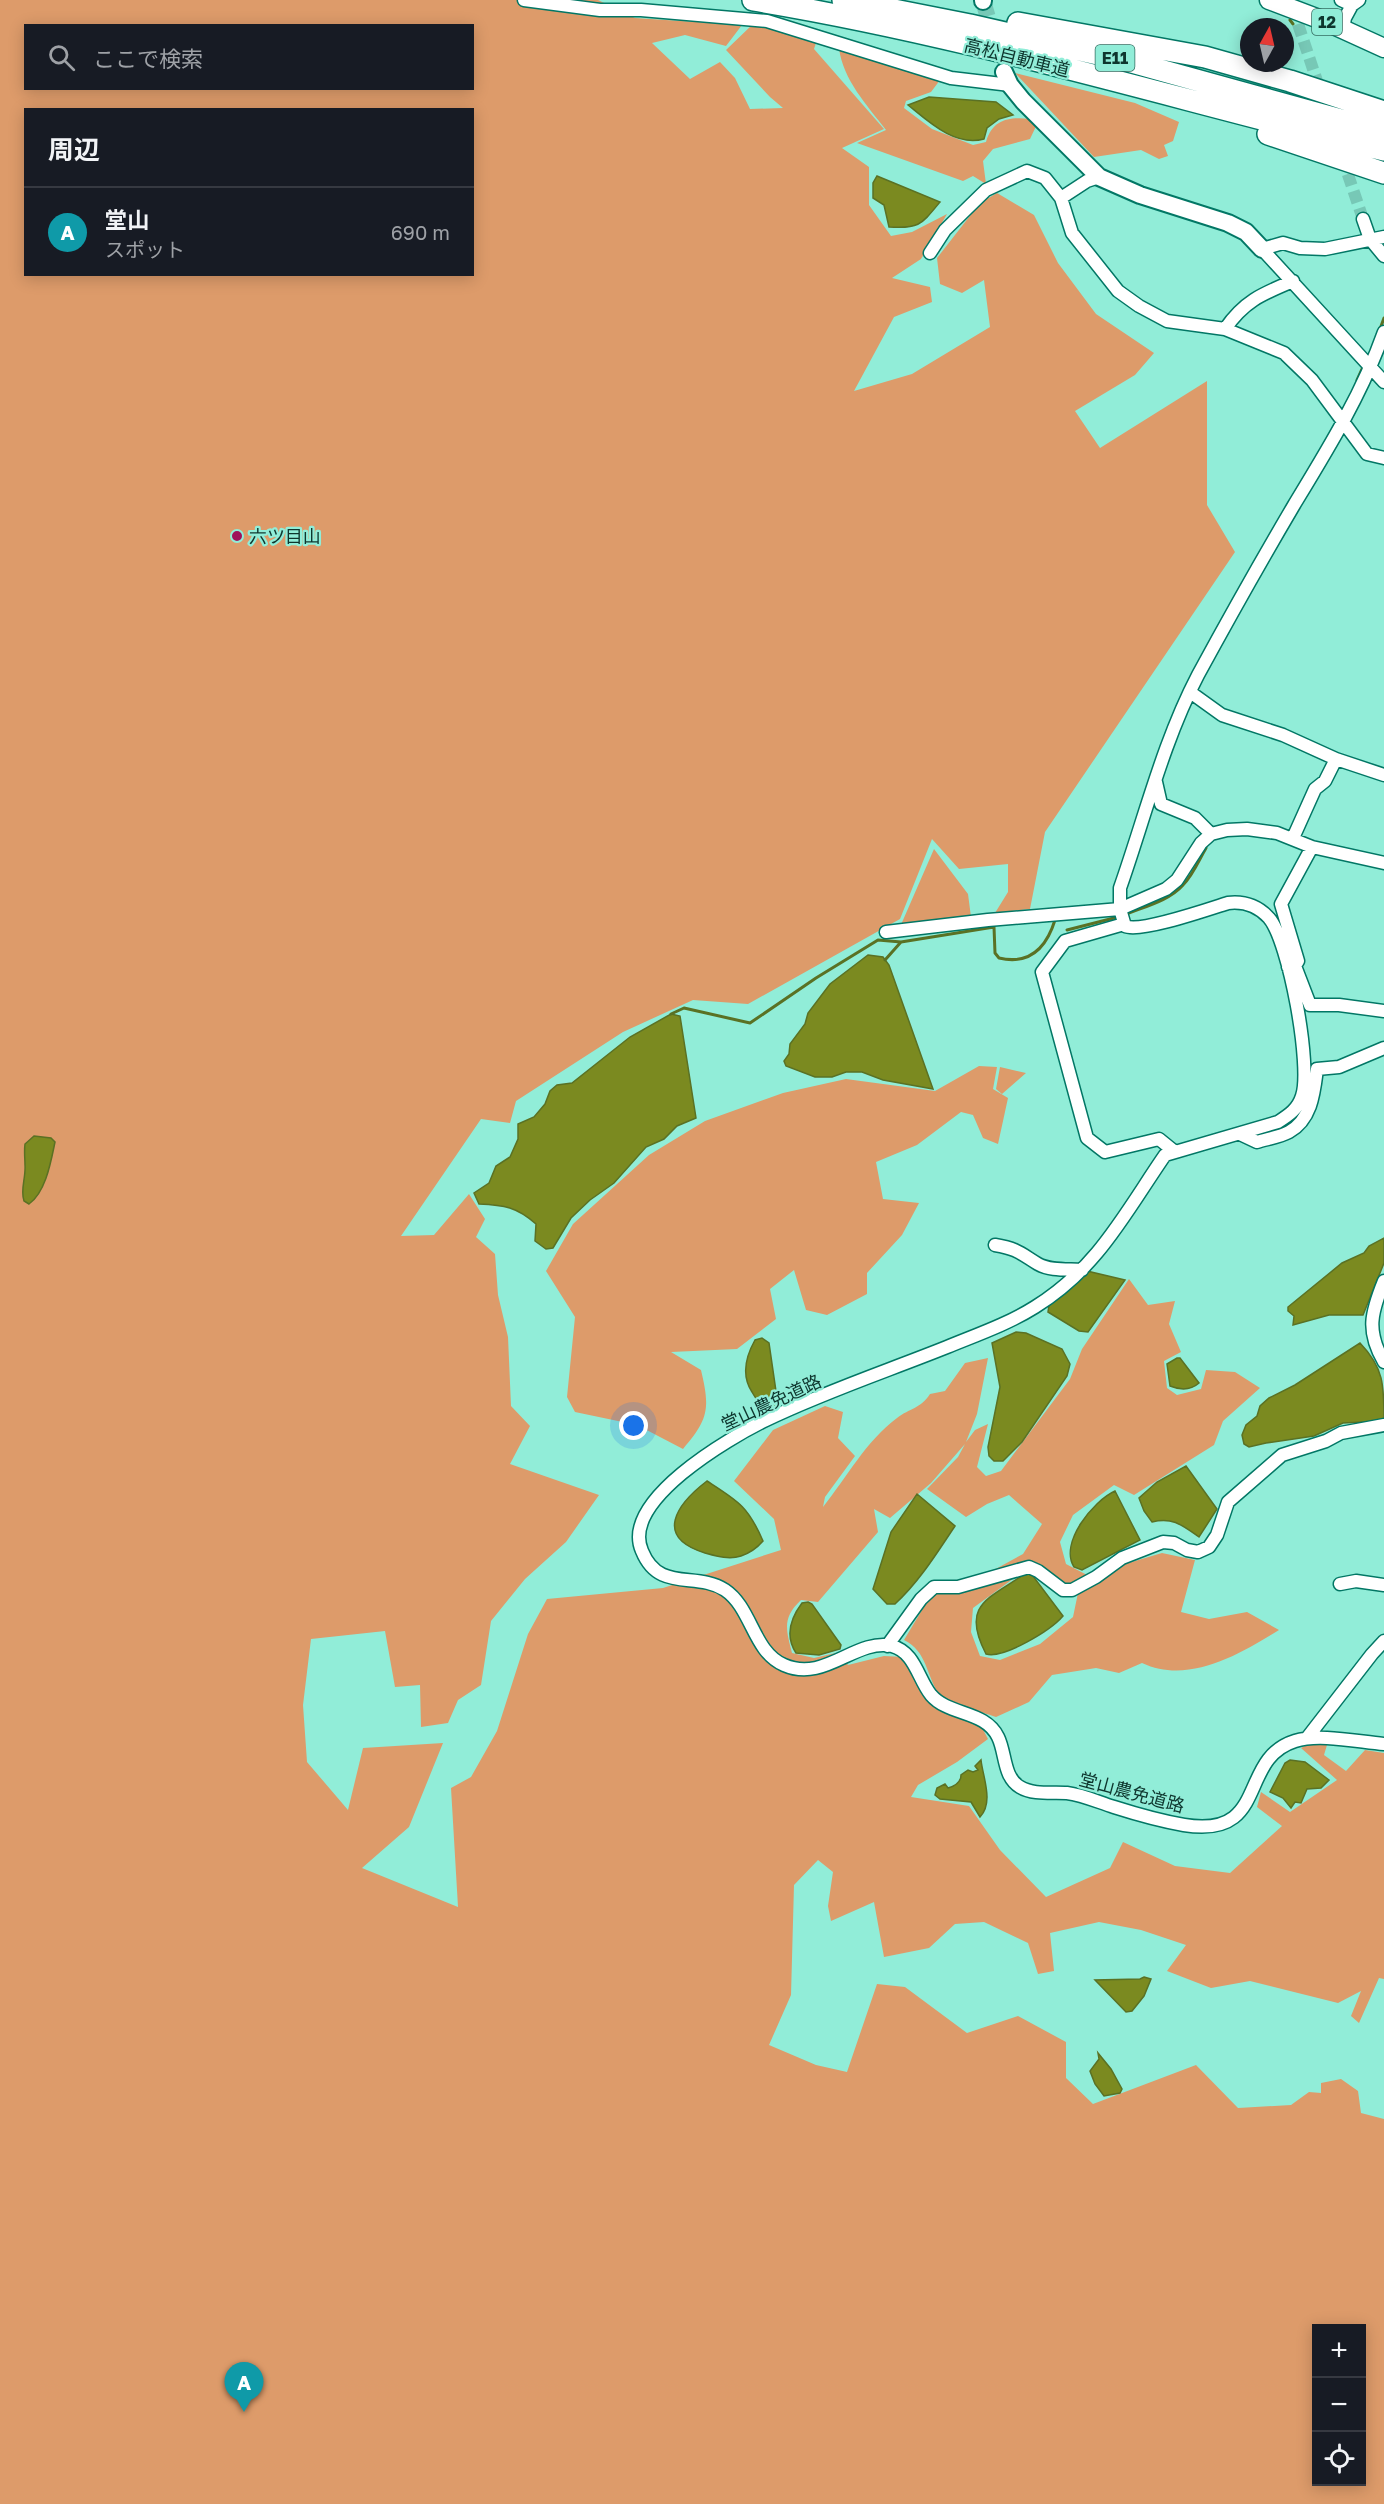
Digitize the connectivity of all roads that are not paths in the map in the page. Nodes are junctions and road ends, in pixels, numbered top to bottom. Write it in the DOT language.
graph roads {
  1 [pos="524,0"];
  2 [pos="753,0"];
  3 [pos="843,0"];
  4 [pos="870,0"];
  5 [pos="1269,0"];
  6 [pos="1351,2"];
  7 [pos="1294,11"];
  8 [pos="1343,29"];
  9 [pos="1384,48"];
  10 [pos="1007,79"];
  11 [pos="1119,82"];
  12 [pos="1384,111"];
  13 [pos="1384,132"];
  14 [pos="1384,150"];
  15 [pos="1384,173"];
  16 [pos="1099,177"];
  17 [pos="1061,198"];
  18 [pos="1363,219"];
  19 [pos="1384,237"];
  20 [pos="1370,239"];
  21 [pos="1263,249"];
  22 [pos="930,253"];
  23 [pos="1384,255"];
  24 [pos="1293,281"];
  25 [pos="1225,329"];
  26 [pos="1384,332"];
  27 [pos="1371,370"];
  28 [pos="1384,382"];
  29 [pos="1343,423"];
  30 [pos="1384,458"];
  31 [pos="1190,692"];
  32 [pos="1336,759"];
  33 [pos="1384,775"];
  34 [pos="1156,780"];
  35 [pos="1211,834"];
  36 [pos="1293,838"];
  37 [pos="1312,847"];
  38 [pos="1384,863"];
  39 [pos="1122,917"];
  40 [pos="886,932"];
  41 [pos="1292,967"];
  42 [pos="1384,1011"];
  43 [pos="1384,1048"];
  44 [pos="1240,1134"];
  45 [pos="1170,1153"];
  46 [pos="995,1245"];
  47 [pos="1082,1270"];
  48 [pos="1384,1281"];
  49 [pos="1384,1362"];
  50 [pos="1384,1425"];
  51 [pos="1340,1584"];
  52 [pos="1384,1585"];
  53 [pos="1384,1641"];
  54 [pos="887,1646"];
  55 [pos="1307,1738"];
  56 [pos="1384,1744"];
  1 -- 10 [label="street"];
  2 -- 11 [label="highway, 高松自動車道 / E11"];
  3 -- 13 [label="highway, 高松自動車道 / E11"];
  4 -- 12 [label="highway"];
  5 -- 7 [label="main road, 12"];
  6 -- 8 [label="street"];
  7 -- 8 [label="main road, 12"];
  8 -- 9 [label="main road, 12"];
  10 -- 16 [label="street"];
  11 -- 14 [label="highway, 高松自動車道 / E11"];
  11 -- 15 [label="highway"];
  16 -- 17 [label="street"];
  16 -- 21 [label="street"];
  17 -- 22 [label="street"];
  17 -- 25 [label="street"];
  18 -- 20 [label="street"];
  19 -- 20 [label="street"];
  20 -- 21 [label="street"];
  20 -- 23 [label="street"];
  21 -- 24 [label="street"];
  24 -- 25 [label="street"];
  24 -- 27 [label="street"];
  25 -- 29 [label="street"];
  26 -- 27 [label="street"];
  27 -- 28 [label="street"];
  27 -- 29 [label="street"];
  29 -- 30 [label="street"];
  29 -- 31 [label="street"];
  31 -- 32 [label="street"];
  31 -- 34 [label="street"];
  32 -- 33 [label="street"];
  32 -- 36 [label="street"];
  34 -- 35 [label="street"];
  34 -- 39 [label="street"];
  35 -- 36 [label="street"];
  35 -- 39 [label="street"];
  36 -- 37 [label="street"];
  37 -- 38 [label="street"];
  37 -- 41 [label="street"];
  39 -- 40 [label="street"];
  39 -- 41 [label="street"];
  39 -- 45 [label="street"];
  41 -- 42 [label="street"];
  41 -- 44 [label="street"];
  43 -- 44 [label="street"];
  44 -- 45 [label="street"];
  45 -- 47 [label="street, 堂山農免道路"];
  46 -- 47 [label="street"];
  47 -- 54 [label="street, 堂山農免道路"];
  48 -- 49 [label="street"];
  50 -- 54 [label="street"];
  51 -- 52 [label="street"];
  53 -- 55 [label="street"];
  54 -- 55 [label="street, 堂山農免道路"];
  55 -- 56 [label="street, 堂山農免道路"];
}
